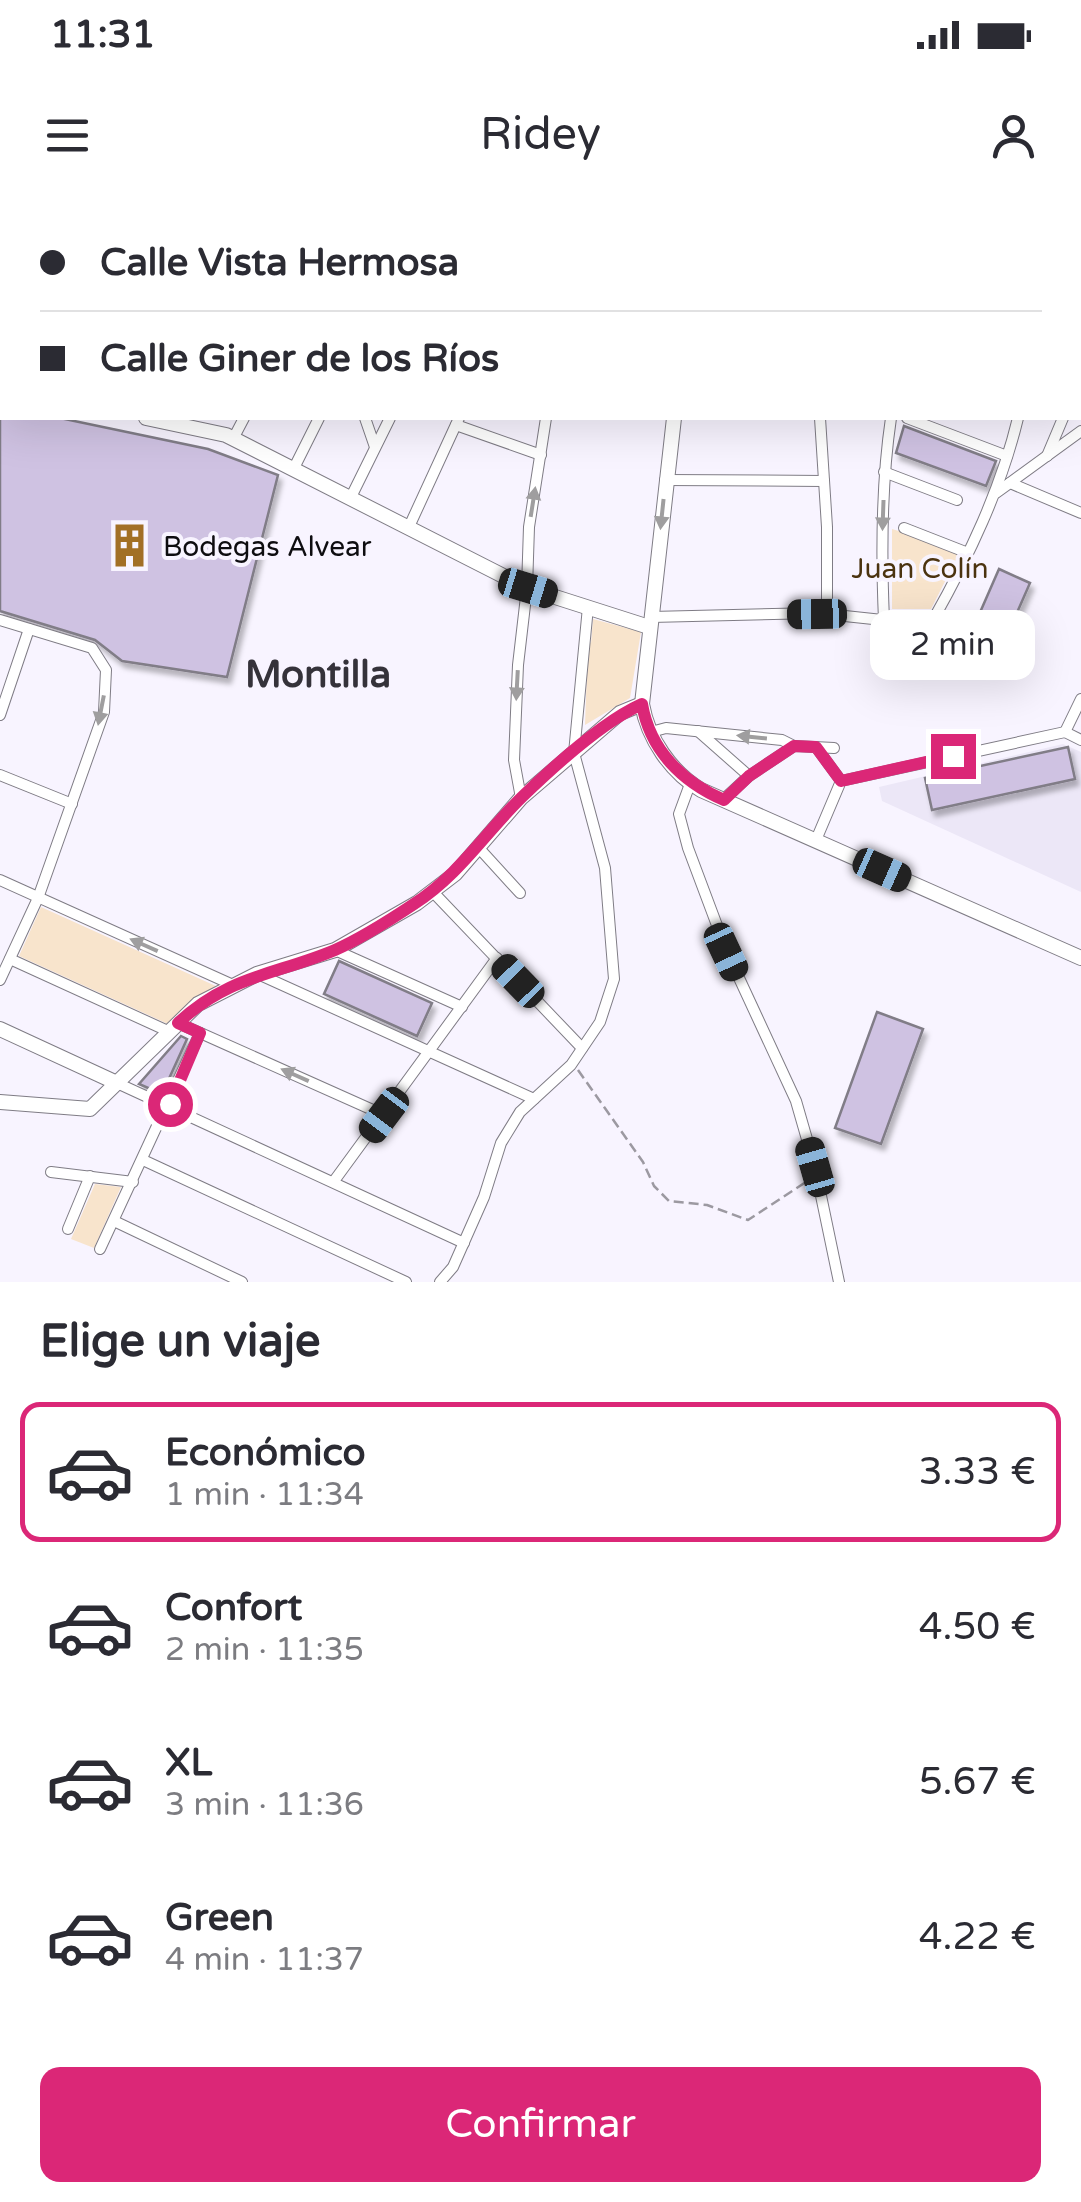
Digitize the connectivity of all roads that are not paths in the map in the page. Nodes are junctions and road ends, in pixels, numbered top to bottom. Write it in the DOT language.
graph roads {
  1 [pos="154,420"];
  2 [pos="243,420"];
  3 [pos="317,420"];
  4 [pos="366,420"];
  5 [pos="389,420"];
  6 [pos="546,420"];
  7 [pos="674,420"];
  8 [pos="820,420"];
  9 [pos="891,420"];
  10 [pos="911,420"];
  11 [pos="1017,420"];
  12 [pos="1062,420"];
  13 [pos="457,421"];
  14 [pos="1081,432"];
  15 [pos="234,439"];
  16 [pos="375,448"];
  17 [pos="541,455"];
  18 [pos="1007,456"];
  19 [pos="1047,457"];
  20 [pos="293,470"];
  21 [pos="884,472"];
  22 [pos="665,480"];
  23 [pos="824,481"];
  24 [pos="1010,483"];
  25 [pos="995,493"];
  26 [pos="350,499"];
  27 [pos="957,500"];
  28 [pos="1081,513"];
  29 [pos="904,528"];
  30 [pos="408,529"];
  31 [pos="968,553"];
  32 [pos="528,588"];
  33 [pos="588,607"];
  34 [pos="827,614"];
  35 [pos="0,620"];
  36 [pos="884,620"];
  37 [pos="650,622"];
  38 [pos="29,629"];
  39 [pos="1081,699"];
  40 [pos="642,704"];
  41 [pos="0,714"];
  42 [pos="698,731"];
  43 [pos="651,732"];
  44 [pos="1065,732"];
  45 [pos="1081,740"];
  46 [pos="794,746"];
  47 [pos="816,747"];
  48 [pos="834,748"];
  49 [pos="574,753"];
  50 [pos="0,775"];
  51 [pos="749,776"];
  52 [pos="841,781"];
  53 [pos="690,784"];
  54 [pos="521,798"];
  55 [pos="724,800"];
  56 [pos="72,804"];
  57 [pos="816,840"];
  58 [pos="478,847"];
  59 [pos="0,880"];
  60 [pos="432,891"];
  61 [pos="520,893"];
  62 [pos="38,898"];
  63 [pos="335,950"];
  64 [pos="496,958"];
  65 [pos="1081,958"];
  66 [pos="10,959"];
  67 [pos="257,974"];
  68 [pos="0,980"];
  69 [pos="233,984"];
  70 [pos="462,1007"];
  71 [pos="174,1027"];
  72 [pos="0,1029"];
  73 [pos="200,1033"];
  74 [pos="582,1048"];
  75 [pos="431,1052"];
  76 [pos="117,1083"];
  77 [pos="534,1098"];
  78 [pos="0,1102"];
  79 [pos="169,1107"];
  80 [pos="384,1115"];
  81 [pos="143,1160"];
  82 [pos="50,1172"];
  83 [pos="90,1176"];
  84 [pos="334,1181"];
  85 [pos="133,1182"];
  86 [pos="114,1222"];
  87 [pos="68,1229"];
  88 [pos="464,1242"];
  89 [pos="100,1249"];
  90 [pos="242,1282"];
  91 [pos="406,1282"];
  92 [pos="440,1282"];
  93 [pos="840,1282"];
  1 -- 15 [label="street"];
  2 -- 15 [label="street"];
  3 -- 20 [label="street"];
  4 -- 16 [label="street"];
  5 -- 16 [label="street"];
  6 -- 17 [label="street"];
  7 -- 22 [label="street"];
  8 -- 23 [label="street"];
  9 -- 21 [label="street"];
  10 -- 18 [label="street"];
  11 -- 18 [label="street"];
  12 -- 19 [label="street"];
  13 -- 17 [label="street"];
  13 -- 30 [label="street"];
  14 -- 19 [label="street"];
  15 -- 20 [label="street"];
  16 -- 26 [label="street"];
  32 -- 17 [label="street, one-way"];
  18 -- 25 [label="street"];
  19 -- 24 [label="street"];
  20 -- 26 [label="street"];
  21 -- 27 [label="street"];
  21 -- 36 [label="street, one-way"];
  22 -- 23 [label="street"];
  22 -- 37 [label="street, one-way"];
  23 -- 34 [label="street"];
  24 -- 25 [label="street"];
  24 -- 28 [label="street"];
  25 -- 31 [label="street"];
  26 -- 30 [label="street"];
  29 -- 31 [label="street"];
  30 -- 32 [label="street"];
  31 -- 36 [label="street"];
  32 -- 33 [label="street"];
  32 -- 54 [label="street, one-way"];
  33 -- 37 [label="street"];
  33 -- 49 [label="street"];
  34 -- 36 [label="street"];
  34 -- 37 [label="street"];
  35 -- 38 [label="street"];
  37 -- 40 [label="street"];
  38 -- 41 [label="street"];
  38 -- 56 [label="street, one-way"];
  39 -- 44 [label="street"];
  40 -- 43 [label="street"];
  40 -- 49 [label="street"];
  42 -- 43 [label="street"];
  46 -- 42 [label="street, one-way"];
  42 -- 51 [label="street"];
  43 -- 53 [label="street"];
  44 -- 45 [label="street"];
  44 -- 52 [label="street"];
  46 -- 47 [label="street"];
  46 -- 51 [label="street"];
  47 -- 48 [label="street"];
  47 -- 52 [label="street"];
  49 -- 54 [label="street"];
  49 -- 74 [label="street"];
  50 -- 56 [label="street"];
  51 -- 55 [label="street"];
  52 -- 57 [label="street"];
  53 -- 55 [label="street"];
  53 -- 93 [label="street"];
  54 -- 58 [label="street"];
  55 -- 57 [label="street"];
  56 -- 62 [label="street"];
  57 -- 65 [label="street"];
  58 -- 60 [label="street"];
  58 -- 61 [label="street"];
  59 -- 62 [label="street"];
  60 -- 63 [label="street"];
  60 -- 64 [label="street"];
  62 -- 66 [label="street"];
  69 -- 62 [label="street, one-way"];
  63 -- 67 [label="street"];
  63 -- 70 [label="street"];
  64 -- 70 [label="street"];
  64 -- 74 [label="street"];
  66 -- 68 [label="street"];
  66 -- 71 [label="street"];
  67 -- 69 [label="street"];
  67 -- 75 [label="street"];
  69 -- 71 [label="street"];
  70 -- 75 [label="street"];
  71 -- 73 [label="street"];
  71 -- 76 [label="street"];
  72 -- 76 [label="street"];
  73 -- 79 [label="street"];
  80 -- 73 [label="street, one-way"];
  74 -- 77 [label="street"];
  75 -- 77 [label="street"];
  75 -- 80 [label="street"];
  76 -- 78 [label="street"];
  76 -- 79 [label="street"];
  77 -- 88 [label="street"];
  79 -- 81 [label="street"];
  79 -- 84 [label="street"];
  80 -- 84 [label="street"];
  81 -- 85 [label="street"];
  81 -- 91 [label="street"];
  82 -- 83 [label="street"];
  83 -- 85 [label="street"];
  83 -- 87 [label="street"];
  84 -- 88 [label="street"];
  85 -- 86 [label="street"];
  86 -- 89 [label="street"];
  86 -- 90 [label="street"];
  88 -- 92 [label="street"];
}
